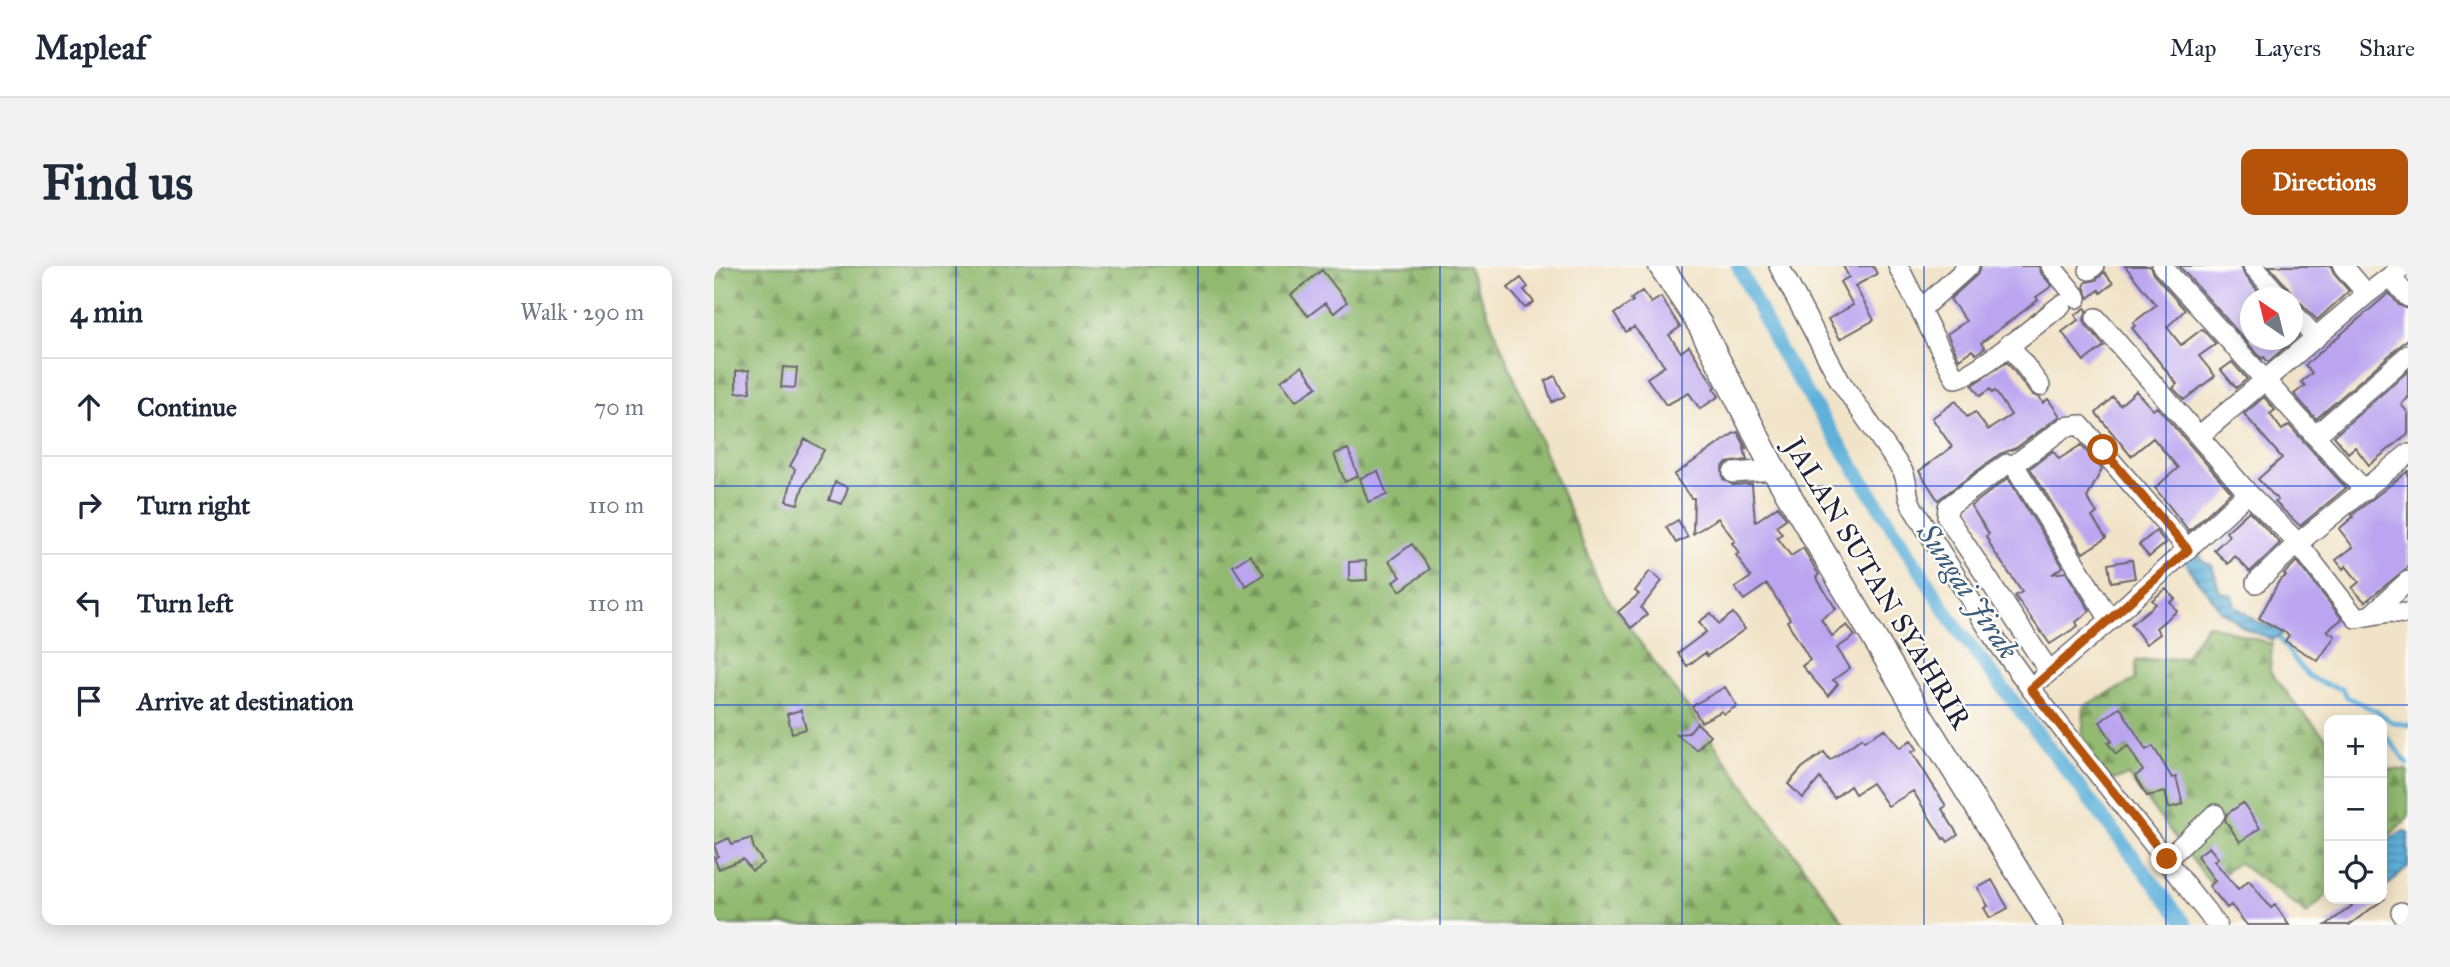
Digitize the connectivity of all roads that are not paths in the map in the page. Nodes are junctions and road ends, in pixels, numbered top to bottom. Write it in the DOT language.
graph roads {
  1 [pos="1661,266"];
  2 [pos="1779,266"];
  3 [pos="1898,266"];
  4 [pos="1969,266"];
  5 [pos="2050,266"];
  6 [pos="2162,266"];
  7 [pos="2253,266"];
  8 [pos="2343,266"];
  9 [pos="2398,272"];
  10 [pos="2271,287"];
  11 [pos="2367,294"];
  12 [pos="2408,297"];
  13 [pos="1921,309"];
  14 [pos="2096,318"];
  15 [pos="2303,323"];
  16 [pos="2316,338"];
  17 [pos="2009,344"];
  18 [pos="2408,355"];
  19 [pos="2264,381"];
  20 [pos="2040,386"];
  21 [pos="2200,436"];
  22 [pos="2315,436"];
  23 [pos="2408,454"];
  24 [pos="2014,465"];
  25 [pos="1774,470"];
  26 [pos="1733,473"];
  27 [pos="2365,491"];
  28 [pos="2248,493"];
  29 [pos="2298,543"];
  30 [pos="2188,550"];
  31 [pos="2408,581"];
  32 [pos="2256,583"];
  33 [pos="2372,614"];
  34 [pos="2408,614"];
  35 [pos="2110,620"];
  36 [pos="2049,671"];
  37 [pos="2031,689"];
  38 [pos="2215,814"];
  39 [pos="2167,859"];
  40 [pos="2051,925"];
  41 [pos="2217,925"];
  1 -- 25 [label="main road, JALAN SUTAN SYAHRIR"];
  2 -- 37 [label="street"];
  3 -- 13 [label="street"];
  4 -- 13 [label="street"];
  5 -- 17 [label="street"];
  6 -- 19 [label="street"];
  7 -- 10 [label="street"];
  8 -- 11 [label="street"];
  9 -- 11 [label="street"];
  9 -- 12 [label="street"];
  11 -- 16 [label="street"];
  13 -- 17 [label="street"];
  14 -- 21 [label="street"];
  15 -- 16 [label="street"];
  16 -- 19 [label="street"];
  17 -- 20 [label="street"];
  18 -- 22 [label="street"];
  19 -- 21 [label="street"];
  19 -- 22 [label="street"];
  21 -- 28 [label="street"];
  22 -- 27 [label="street"];
  23 -- 27 [label="street"];
  24 -- 30 [label="street"];
  24 -- 35 [label="street"];
  24 -- 36 [label="street"];
  25 -- 26 [label="street"];
  25 -- 40 [label="main road, JALAN SUTAN SYAHRIR"];
  27 -- 29 [label="street"];
  28 -- 29 [label="street"];
  28 -- 30 [label="street"];
  29 -- 32 [label="street"];
  29 -- 33 [label="street"];
  30 -- 35 [label="street"];
  31 -- 33 [label="street"];
  33 -- 34 [label="street"];
  35 -- 36 [label="street"];
  36 -- 37 [label="street"];
  37 -- 39 [label="street"];
  38 -- 39 [label="street"];
  39 -- 41 [label="street"];
}
